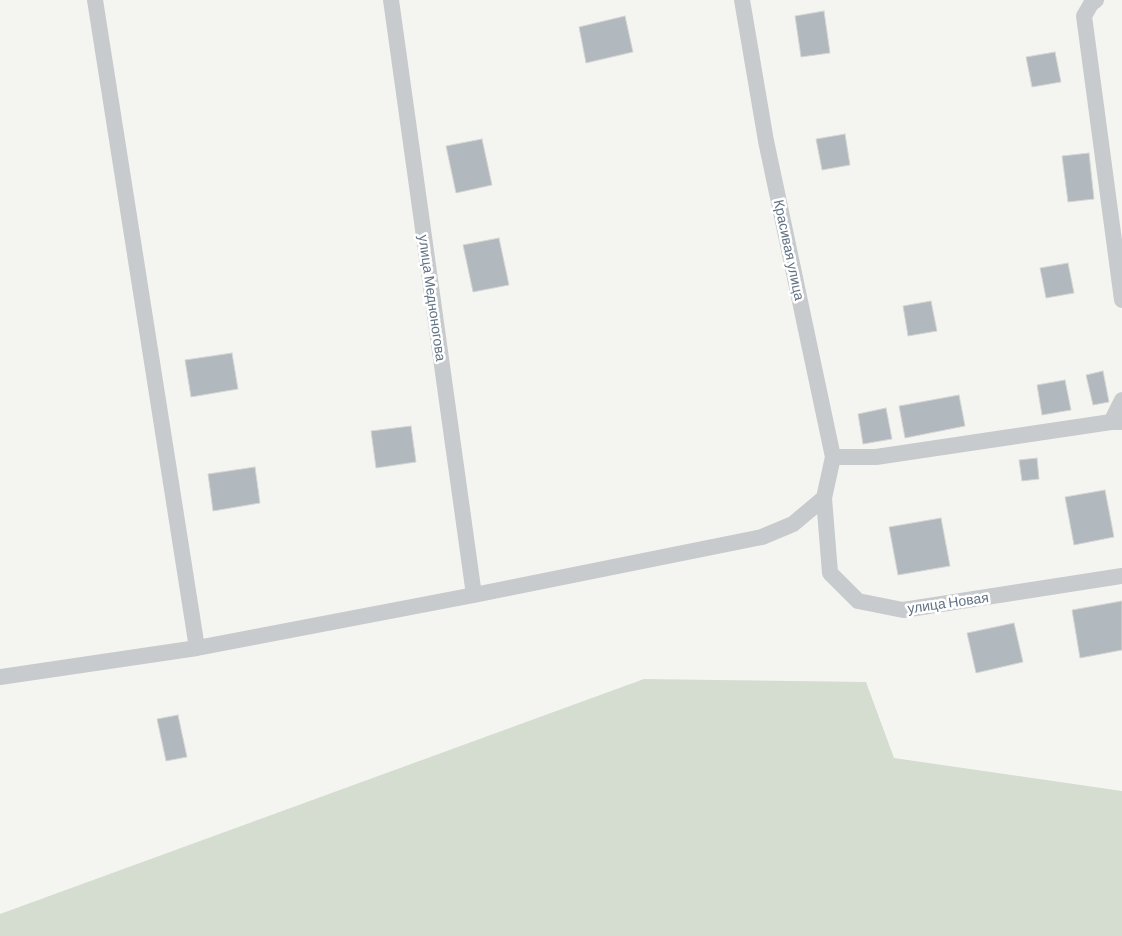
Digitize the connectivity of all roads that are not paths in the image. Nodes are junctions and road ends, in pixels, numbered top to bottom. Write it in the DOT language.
graph roads {
  1 [pos="95,0"];
  2 [pos="391,0"];
  3 [pos="742,0"];
  4 [pos="1096,0"];
  5 [pos="1122,300"];
  6 [pos="1122,400"];
  7 [pos="1116,422"];
  8 [pos="833,457"];
  9 [pos="824,498"];
  10 [pos="1122,576"];
  11 [pos="474,595"];
  12 [pos="197,648"];
  13 [pos="0,677"];
  1 -- 12 [label="street"];
  2 -- 11 [label="street, улица Медноногова"];
  3 -- 8 [label="street, Красивая улица"];
  4 -- 5 [label="street"];
  6 -- 7 [label="street"];
  7 -- 8 [label="street"];
  8 -- 9 [label="street, Красивая улица"];
  9 -- 10 [label="street, улица Новая"];
  9 -- 11 [label="street"];
  11 -- 12 [label="street"];
  12 -- 13 [label="street"];
}
